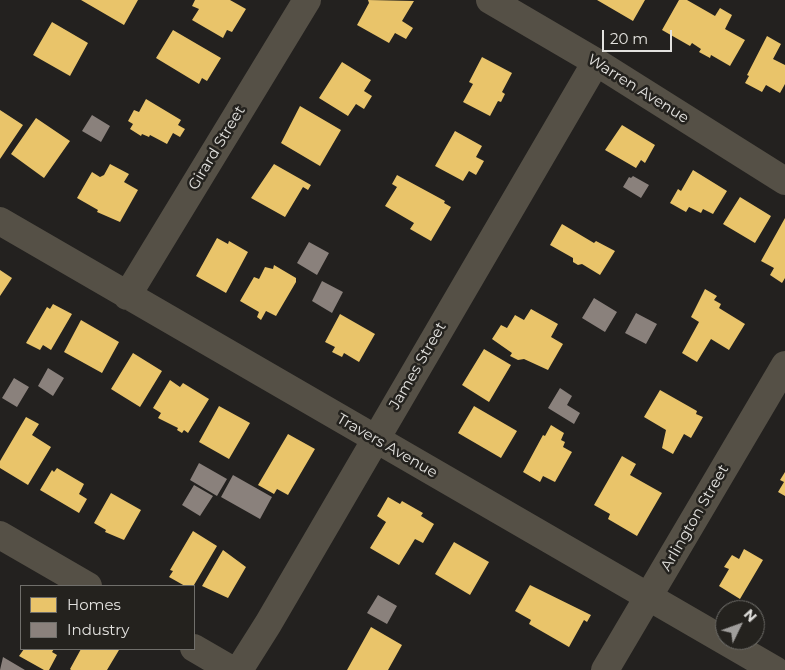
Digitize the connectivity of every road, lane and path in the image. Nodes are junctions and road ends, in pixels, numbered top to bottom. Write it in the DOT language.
graph roads {
  1 [pos="307,0"];
  2 [pos="490,0"];
  3 [pos="596,62"];
  4 [pos="785,181"];
  5 [pos="0,221"];
  6 [pos="127,296"];
  7 [pos="785,365"];
  8 [pos="376,439"];
  9 [pos="0,534"];
  10 [pos="86,585"];
  11 [pos="649,597"];
  12 [pos="195,649"];
  13 [pos="232,670"];
  14 [pos="239,670"];
  15 [pos="606,670"];
  16 [pos="775,670"];
  1 -- 6 [label="street, Girard Street"];
  2 -- 3 [label="street, Warren Avenue"];
  3 -- 4 [label="street, Warren Avenue"];
  3 -- 8 [label="street, James Street"];
  5 -- 6 [label="street, Travers Avenue"];
  6 -- 8 [label="street, Travers Avenue"];
  7 -- 11 [label="street, Arlington Street"];
  8 -- 11 [label="street, Travers Avenue"];
  8 -- 14 [label="street, James Street"];
  9 -- 10 [label="street"];
  11 -- 15 [label="street, Arlington Street"];
  11 -- 16 [label="street, Travers Avenue"];
  12 -- 13 [label="street"];
}
